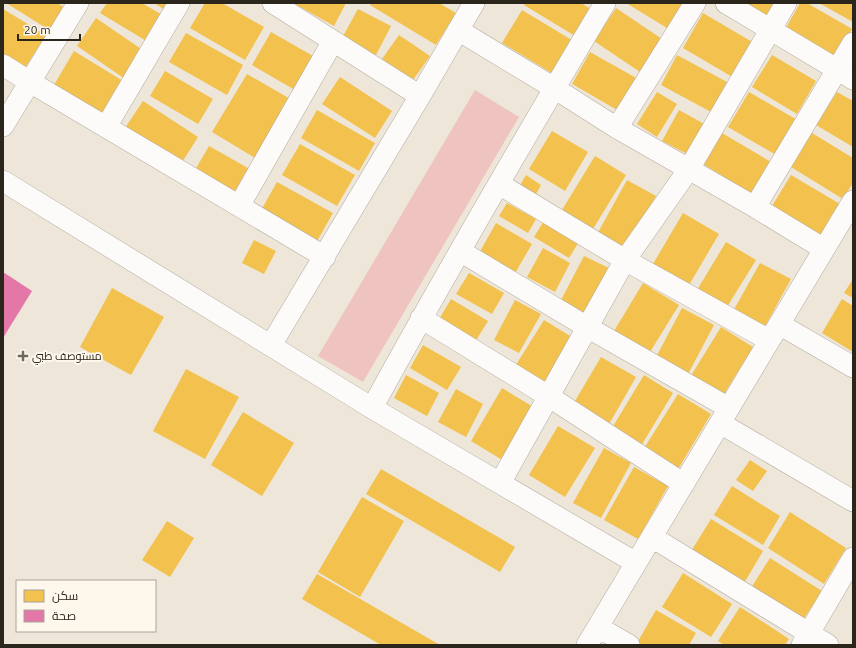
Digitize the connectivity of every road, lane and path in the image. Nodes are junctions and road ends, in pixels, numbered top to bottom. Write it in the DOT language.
graph roads {
  1 [pos="78,3"];
  2 [pos="179,3"];
  3 [pos="273,3"];
  4 [pos="605,3"];
  5 [pos="695,3"];
  6 [pos="726,3"];
  7 [pos="786,3"];
  8 [pos="471,4"];
  9 [pos="770,29"];
  10 [pos="458,30"];
  11 [pos="333,41"];
  12 [pos="853,43"];
  13 [pos="3,65"];
  14 [pos="845,74"];
  15 [pos="30,82"];
  16 [pos="554,88"];
  17 [pos="420,96"];
  18 [pos="3,126"];
  19 [pos="106,127"];
  20 [pos="617,128"];
  21 [pos="689,169"];
  22 [pos="3,181"];
  23 [pos="499,184"];
  24 [pos="853,201"];
  25 [pos="239,206"];
  26 [pos="755,207"];
  27 [pos="824,249"];
  28 [pos="460,251"];
  29 [pos="325,257"];
  30 [pos="625,260"];
  31 [pos="421,318"];
  32 [pos="587,327"];
  33 [pos="774,332"];
  34 [pos="271,345"];
  35 [pos="853,367"];
  36 [pos="548,396"];
  37 [pos="372,408"];
  38 [pos="725,415"];
  39 [pos="500,483"];
  40 [pos="684,484"];
  41 [pos="853,501"];
  42 [pos="652,537"];
  43 [pos="853,558"];
  44 [pos="636,563"];
  45 [pos="598,627"];
  46 [pos="805,639"];
  47 [pos="587,645"];
  48 [pos="629,645"];
  49 [pos="828,645"];
  1 -- 15 [label="street"];
  2 -- 19 [label="street"];
  3 -- 11 [label="street"];
  4 -- 16 [label="street"];
  5 -- 20 [label="street"];
  6 -- 9 [label="street"];
  7 -- 9 [label="street"];
  8 -- 10 [label="street"];
  9 -- 14 [label="street"];
  9 -- 21 [label="street"];
  10 -- 16 [label="street"];
  10 -- 17 [label="street"];
  11 -- 17 [label="street"];
  11 -- 25 [label="street"];
  12 -- 14 [label="street"];
  13 -- 15 [label="street"];
  14 -- 26 [label="street"];
  15 -- 18 [label="street"];
  15 -- 19 [label="street"];
  16 -- 20 [label="street"];
  16 -- 23 [label="street"];
  17 -- 29 [label="street"];
  19 -- 25 [label="street"];
  20 -- 21 [label="street"];
  21 -- 26 [label="street"];
  21 -- 30 [label="street"];
  22 -- 34 [label="street"];
  23 -- 28 [label="street"];
  23 -- 30 [label="street"];
  24 -- 27 [label="street"];
  25 -- 29 [label="street"];
  26 -- 27 [label="street"];
  27 -- 33 [label="street"];
  28 -- 31 [label="street"];
  28 -- 32 [label="street"];
  29 -- 34 [label="street"];
  30 -- 32 [label="street"];
  30 -- 33 [label="street"];
  31 -- 36 [label="street"];
  31 -- 37 [label="street"];
  32 -- 36 [label="street"];
  32 -- 38 [label="street"];
  33 -- 35 [label="street"];
  33 -- 38 [label="street"];
  34 -- 37 [label="street"];
  36 -- 39 [label="street"];
  36 -- 40 [label="street"];
  37 -- 39 [label="street"];
  38 -- 40 [label="street"];
  38 -- 41 [label="street"];
  39 -- 44 [label="street"];
  40 -- 42 [label="street"];
  42 -- 44 [label="street"];
  42 -- 46 [label="street"];
  43 -- 46 [label="street"];
  44 -- 45 [label="street"];
  45 -- 47 [label="street"];
  45 -- 48 [label="street"];
  46 -- 49 [label="street"];
}
